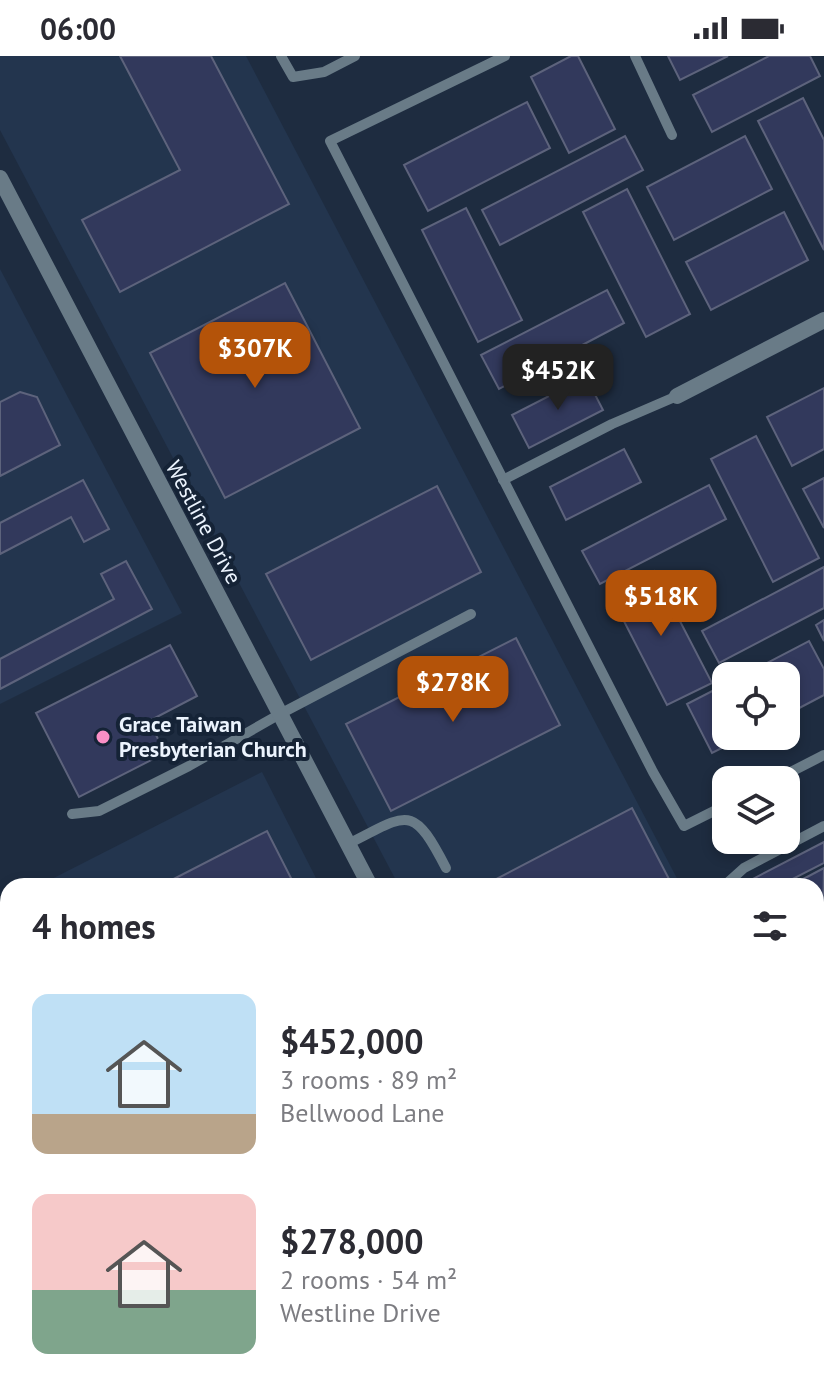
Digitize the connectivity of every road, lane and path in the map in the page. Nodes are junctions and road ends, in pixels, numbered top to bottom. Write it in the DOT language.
graph roads {
  1 [pos="281,56"];
  2 [pos="355,56"];
  3 [pos="505,56"];
  4 [pos="635,56"];
  5 [pos="672,135"];
  6 [pos="0,178"];
  7 [pos="824,320"];
  8 [pos="677,396"];
  9 [pos="503,480"];
  10 [pos="471,614"];
  11 [pos="280,714"];
  12 [pos="824,755"];
  13 [pos="800,767"];
  14 [pos="712,812"];
  15 [pos="72,814"];
  16 [pos="824,826"];
  17 [pos="348,844"];
  18 [pos="446,868"];
  19 [pos="366,878"];
  20 [pos="733,878"];
  1 -- 2 [label="lane"];
  3 -- 9 [label="lane"];
  4 -- 5 [label="lane"];
  6 -- 11 [label="street, Westline Drive"];
  7 -- 8 [label="street"];
  8 -- 9 [label="lane"];
  9 -- 14 [label="lane"];
  10 -- 11 [label="lane"];
  11 -- 15 [label="lane"];
  11 -- 17 [label="street, Westline Drive"];
  12 -- 13 [label="lane"];
  16 -- 20 [label="lane"];
  17 -- 18 [label="lane"];
  17 -- 19 [label="street, Westline Drive"];
}
